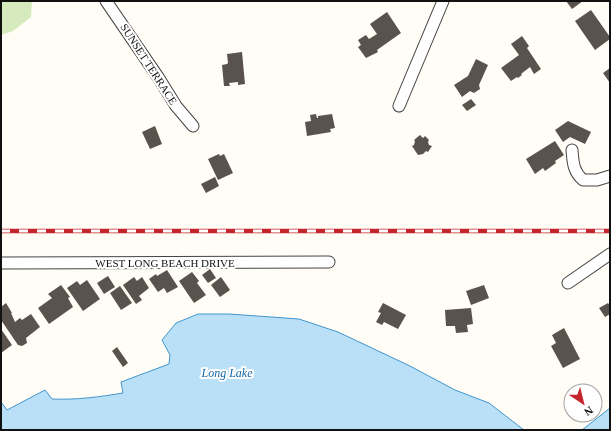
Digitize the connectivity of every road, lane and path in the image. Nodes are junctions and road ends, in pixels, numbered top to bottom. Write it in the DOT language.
graph roads {
  1 [pos="106,1"];
  2 [pos="443,1"];
  3 [pos="399,106"];
  4 [pos="193,126"];
  5 [pos="572,150"];
  6 [pos="610,176"];
  7 [pos="610,254"];
  8 [pos="329,262"];
  9 [pos="1,263"];
  10 [pos="568,283"];
  1 -- 4 [label="street, SUNSET TERRACE"];
  2 -- 3 [label="street"];
  5 -- 6 [label="street"];
  7 -- 10 [label="street"];
  8 -- 9 [label="street, WEST LONG BEACH DRIVE"];
}
